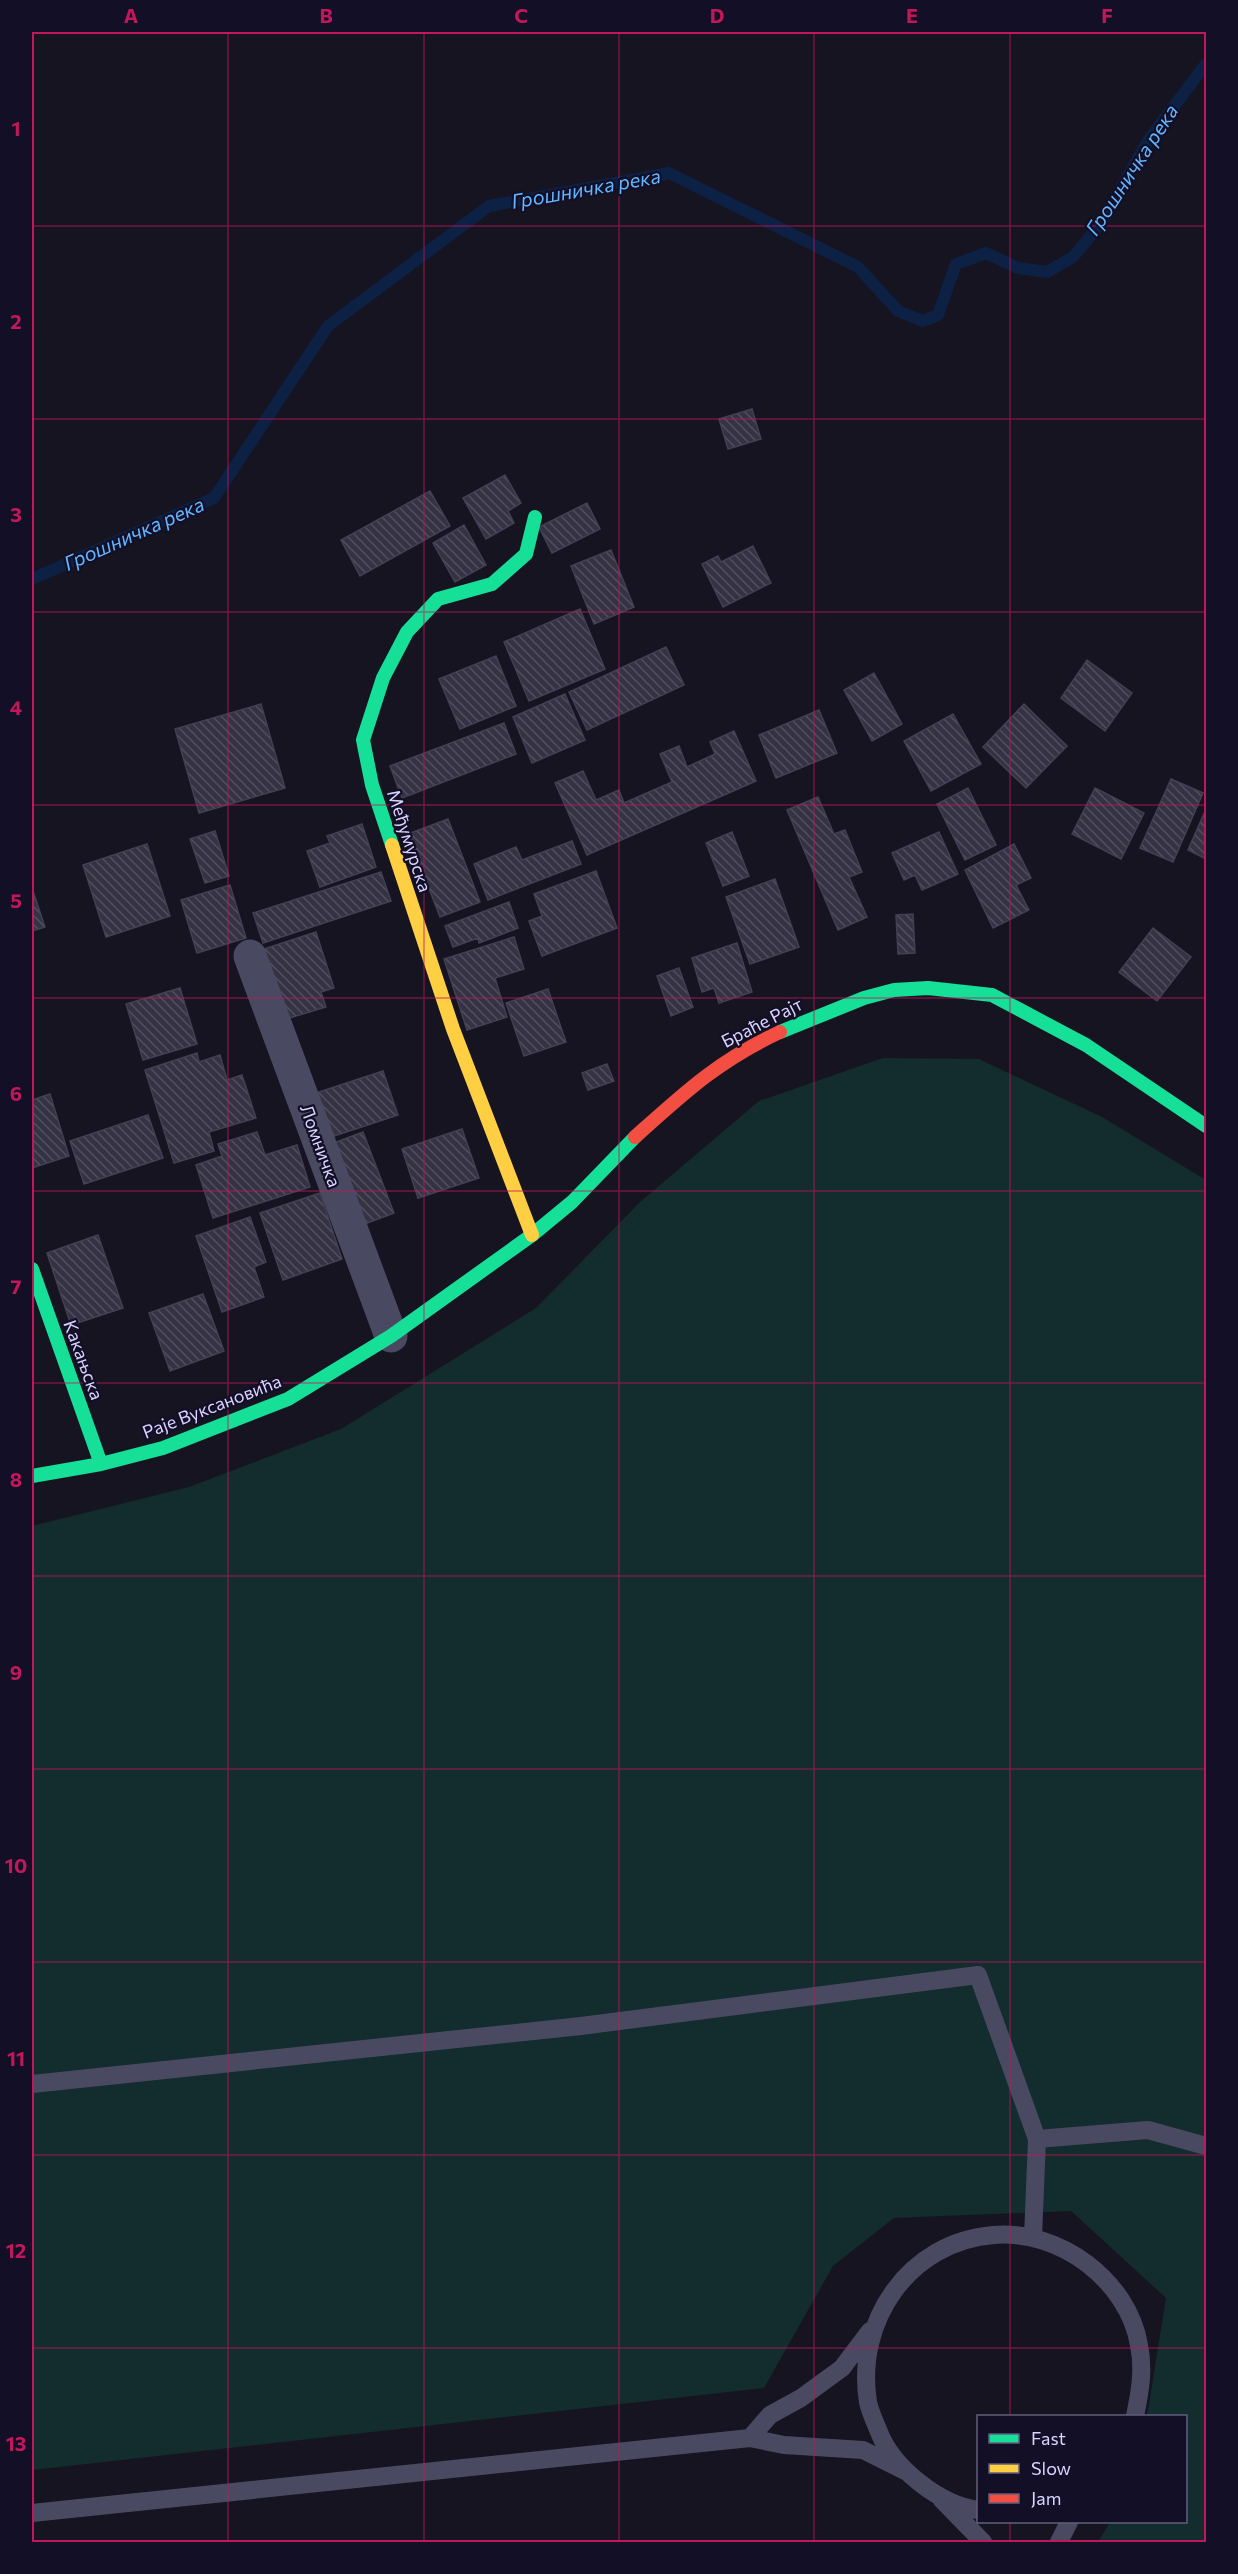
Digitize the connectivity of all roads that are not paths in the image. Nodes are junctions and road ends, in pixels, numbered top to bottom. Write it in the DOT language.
graph roads {
  1 [pos="535,517"];
  2 [pos="249,956"];
  3 [pos="1206,1126"];
  4 [pos="532,1235"];
  5 [pos="32,1269"];
  6 [pos="391,1336"];
  7 [pos="101,1464"];
  8 [pos="32,1476"];
  9 [pos="32,2084"];
  10 [pos="1037,2139"];
  11 [pos="1206,2146"];
  12 [pos="1033,2237"];
  13 [pos="874,2325"];
  14 [pos="1135,2415"];
  15 [pos="750,2438"];
  16 [pos="907,2472"];
  17 [pos="938,2496"];
  18 [pos="977,2510"];
  19 [pos="32,2513"];
  20 [pos="1068,2523"];
  21 [pos="983,2542"];
  22 [pos="1059,2542"];
  1 -- 4 [label="street, Међумурска"];
  2 -- 6 [label="street, Ломничка"];
  3 -- 4 [label="street, Браће Рајт"];
  4 -- 6 [label="street, Браће Рајт"];
  5 -- 7 [label="street, Какањска"];
  6 -- 7 [label="street, Раје Вуксановића"];
  7 -- 8 [label="street, Раје Вуксановића"];
  9 -- 10 [label="lane"];
  10 -- 11 [label="lane"];
  10 -- 12 [label="lane"];
  12 -- 13 [label="lane"];
  12 -- 14 [label="lane"];
  13 -- 15 [label="lane"];
  13 -- 16 [label="lane"];
  15 -- 16 [label="lane"];
  15 -- 19 [label="lane"];
  16 -- 17 [label="lane"];
  17 -- 18 [label="lane"];
  17 -- 21 [label="lane"];
  20 -- 22 [label="lane"];
}
